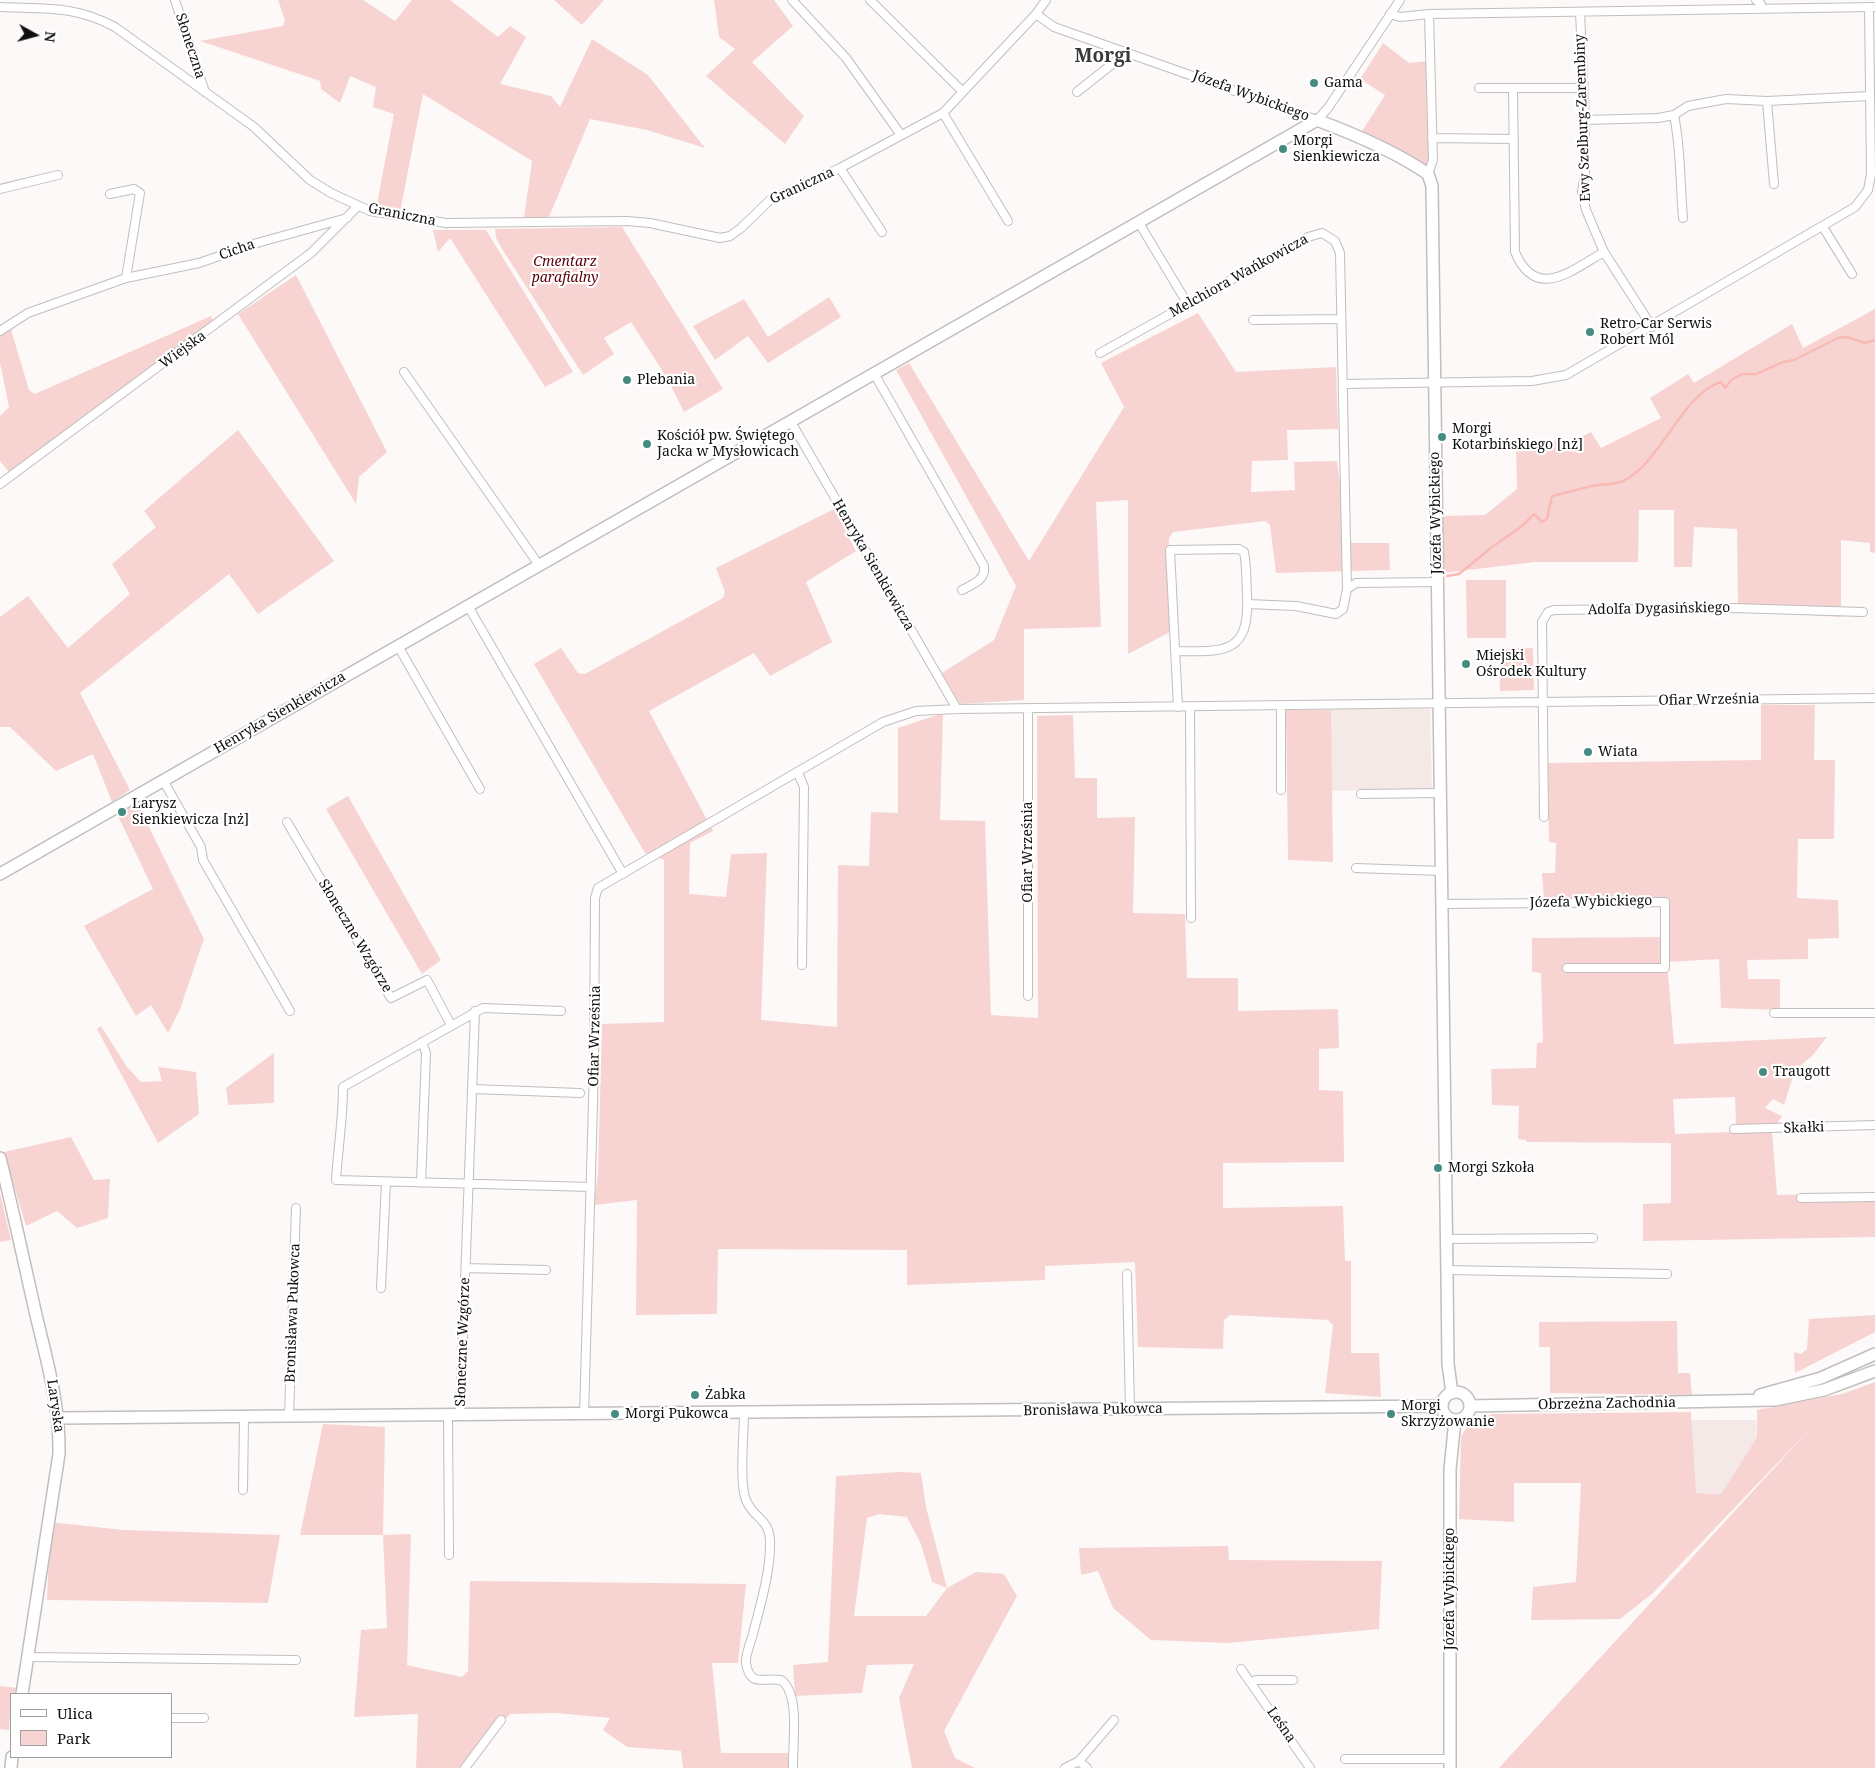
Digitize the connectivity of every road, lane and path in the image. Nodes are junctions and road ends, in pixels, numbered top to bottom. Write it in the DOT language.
graph roads {
  1 [pos="175,0"];
  2 [pos="792,0"];
  3 [pos="870,0"];
  4 [pos="1046,0"];
  5 [pos="1400,0"];
  6 [pos="1761,3"];
  7 [pos="1823,4"];
  8 [pos="4,5"];
  9 [pos="1872,7"];
  10 [pos="1580,12"];
  11 [pos="1036,14"];
  12 [pos="1390,14"];
  13 [pos="1429,14"];
  14 [pos="1125,51"];
  15 [pos="1479,88"];
  16 [pos="1513,88"];
  17 [pos="1582,88"];
  18 [pos="205,92"];
  19 [pos="963,92"];
  20 [pos="1077,92"];
  21 [pos="1870,96"];
  22 [pos="1767,100"];
  23 [pos="944,114"];
  24 [pos="1674,115"];
  25 [pos="1317,120"];
  26 [pos="1585,120"];
  27 [pos="901,135"];
  28 [pos="1432,138"];
  29 [pos="1514,139"];
  30 [pos="840,168"];
  31 [pos="1428,174"];
  32 [pos="58,175"];
  33 [pos="1774,184"];
  34 [pos="0,189"];
  35 [pos="110,194"];
  36 [pos="358,206"];
  37 [pos="347,218"];
  38 [pos="1683,218"];
  39 [pos="1008,221"];
  40 [pos="1139,223"];
  41 [pos="1822,227"];
  42 [pos="882,232"];
  43 [pos="1604,252"];
  44 [pos="1852,274"];
  45 [pos="126,278"];
  46 [pos="1187,303"];
  47 [pos="1340,319"];
  48 [pos="1253,320"];
  49 [pos="1652,327"];
  50 [pos="0,331"];
  51 [pos="1100,353"];
  52 [pos="404,372"];
  53 [pos="874,375"];
  54 [pos="1434,383"];
  55 [pos="1343,384"];
  56 [pos="791,422"];
  57 [pos="0,484"];
  58 [pos="539,565"];
  59 [pos="1437,582"];
  60 [pos="1347,589"];
  61 [pos="962,590"];
  62 [pos="1248,604"];
  63 [pos="468,606"];
  64 [pos="1863,612"];
  65 [pos="398,646"];
  66 [pos="1175,651"];
  67 [pos="1875,698"];
  68 [pos="1543,702"];
  69 [pos="1439,703"];
  70 [pos="1281,704"];
  71 [pos="1178,707"];
  72 [pos="1190,707"];
  73 [pos="957,708"];
  74 [pos="1028,708"];
  75 [pos="798,773"];
  76 [pos="163,780"];
  77 [pos="480,789"];
  78 [pos="1281,790"];
  79 [pos="1440,793"];
  80 [pos="1361,794"];
  81 [pos="1544,818"];
  82 [pos="288,822"];
  83 [pos="1356,868"];
  84 [pos="1442,871"];
  85 [pos="0,874"];
  86 [pos="623,874"];
  87 [pos="1442,904"];
  88 [pos="1191,918"];
  89 [pos="802,965"];
  90 [pos="1567,968"];
  91 [pos="1028,996"];
  92 [pos="290,1011"];
  93 [pos="475,1011"];
  94 [pos="561,1011"];
  95 [pos="1774,1013"];
  96 [pos="1875,1013"];
  97 [pos="451,1025"];
  98 [pos="422,1042"];
  99 [pos="472,1089"];
  100 [pos="580,1093"];
  101 [pos="1875,1125"];
  102 [pos="1734,1129"];
  103 [pos="0,1158"];
  104 [pos="386,1182"];
  105 [pos="421,1183"];
  106 [pos="469,1185"];
  107 [pos="591,1187"];
  108 [pos="1875,1197"];
  109 [pos="1801,1198"];
  110 [pos="296,1208"];
  111 [pos="1593,1238"];
  112 [pos="1446,1239"];
  113 [pos="466,1268"];
  114 [pos="546,1270"];
  115 [pos="1447,1270"];
  116 [pos="1127,1274"];
  117 [pos="1667,1274"];
  118 [pos="381,1288"];
  119 [pos="1875,1354"];
  120 [pos="1875,1371"];
  121 [pos="1452,1393"];
  122 [pos="1744,1400"];
  123 [pos="1442,1406"];
  124 [pos="1470,1406"];
  125 [pos="1130,1410"];
  126 [pos="744,1413"];
  127 [pos="584,1415"];
  128 [pos="448,1416"];
  129 [pos="460,1416"];
  130 [pos="244,1417"];
  131 [pos="290,1417"];
  132 [pos="58,1418"];
  133 [pos="1454,1420"];
  134 [pos="243,1490"];
  135 [pos="449,1555"];
  136 [pos="28,1657"];
  137 [pos="296,1660"];
  138 [pos="1241,1669"];
  139 [pos="1294,1680"];
  140 [pos="1251,1682"];
  141 [pos="22,1693"];
  142 [pos="172,1718"];
  143 [pos="204,1718"];
  144 [pos="501,1720"];
  145 [pos="1114,1720"];
  146 [pos="1345,1760"];
  147 [pos="1079,1761"];
  148 [pos="1450,1763"];
  149 [pos="465,1768"];
  150 [pos="793,1768"];
  151 [pos="1065,1768"];
  152 [pos="1087,1768"];
  153 [pos="1310,1768"];
  1 -- 18 [label="street, Słoneczna"];
  2 -- 27 [label="street"];
  3 -- 19 [label="street"];
  4 -- 11 [label="street, Graniczna"];
  5 -- 12 [label="street"];
  6 -- 7 [label="street"];
  6 -- 10 [label="street"];
  7 -- 9 [label="street"];
  8 -- 18 [label="street, Graniczna"];
  9 -- 21 [label="street"];
  10 -- 13 [label="street"];
  10 -- 17 [label="street, Ewy Szelburg-Zarembiny"];
  11 -- 14 [label="street, Józefa Wybickiego"];
  11 -- 19 [label="street, Graniczna"];
  12 -- 13 [label="street"];
  12 -- 25 [label="street"];
  13 -- 28 [label="street, Józefa Wybickiego"];
  14 -- 20 [label="street"];
  14 -- 25 [label="street, Józefa Wybickiego"];
  15 -- 16 [label="street"];
  16 -- 17 [label="street"];
  16 -- 29 [label="street"];
  17 -- 26 [label="street, Ewy Szelburg-Zarembiny"];
  18 -- 36 [label="street, Graniczna"];
  19 -- 23 [label="street, Graniczna"];
  21 -- 22 [label="street"];
  21 -- 41 [label="street"];
  22 -- 24 [label="street"];
  22 -- 33 [label="street"];
  23 -- 27 [label="street, Graniczna"];
  23 -- 39 [label="street"];
  24 -- 26 [label="street"];
  24 -- 38 [label="street"];
  25 -- 31 [label="street, Józefa Wybickiego"];
  25 -- 40 [label="street, Henryka Sienkiewicza"];
  26 -- 43 [label="street, Ewy Szelburg-Zarembiny"];
  27 -- 30 [label="street, Graniczna"];
  28 -- 29 [label="street"];
  28 -- 31 [label="street, Józefa Wybickiego"];
  29 -- 43 [label="street"];
  30 -- 36 [label="street, Graniczna"];
  30 -- 42 [label="street, Graniczna"];
  31 -- 54 [label="street, Józefa Wybickiego"];
  32 -- 34 [label="street"];
  35 -- 45 [label="street"];
  36 -- 37 [label="street, Wiejska"];
  37 -- 45 [label="street, Cicha"];
  37 -- 57 [label="street, Wiejska"];
  40 -- 46 [label="street"];
  40 -- 53 [label="street, Henryka Sienkiewicza"];
  41 -- 44 [label="street"];
  41 -- 49 [label="street"];
  43 -- 49 [label="street, Ewy Szelburg-Zarembiny"];
  45 -- 50 [label="street, Cicha"];
  46 -- 47 [label="street, Melchiora Wańkowicza"];
  46 -- 51 [label="street, Melchiora Wańkowicza"];
  47 -- 48 [label="street"];
  47 -- 55 [label="street, Melchiora Wańkowicza"];
  49 -- 54 [label="street"];
  52 -- 58 [label="street"];
  53 -- 56 [label="street, Henryka Sienkiewicza"];
  53 -- 61 [label="street"];
  54 -- 55 [label="street"];
  54 -- 59 [label="street, Józefa Wybickiego"];
  55 -- 60 [label="street, Melchiora Wańkowicza"];
  56 -- 58 [label="street, Henryka Sienkiewicza"];
  56 -- 73 [label="street, Henryka Sienkiewicza"];
  58 -- 63 [label="street, Henryka Sienkiewicza"];
  59 -- 60 [label="street"];
  59 -- 69 [label="street, Józefa Wybickiego"];
  60 -- 62 [label="street, Melchiora Wańkowicza"];
  62 -- 66 [label="street"];
  62 -- 66 [label="street"];
  63 -- 65 [label="street, Henryka Sienkiewicza"];
  63 -- 86 [label="street"];
  64 -- 68 [label="street, Adolfa Dygasińskiego"];
  65 -- 76 [label="street, Henryka Sienkiewicza"];
  65 -- 77 [label="street"];
  66 -- 71 [label="street"];
  67 -- 68 [label="street, Ofiar Września"];
  68 -- 69 [label="street, Ofiar Września"];
  68 -- 81 [label="street"];
  69 -- 70 [label="street, Ofiar Września"];
  69 -- 79 [label="street, Józefa Wybickiego"];
  70 -- 72 [label="street, Ofiar Września"];
  70 -- 78 [label="street"];
  71 -- 72 [label="street, Ofiar Września"];
  71 -- 74 [label="street, Ofiar Września"];
  72 -- 88 [label="street"];
  73 -- 74 [label="street, Ofiar Września"];
  73 -- 75 [label="street, Ofiar Września"];
  74 -- 91 [label="street, Ofiar Września"];
  75 -- 86 [label="street, Ofiar Września"];
  75 -- 89 [label="street"];
  76 -- 85 [label="street, Henryka Sienkiewicza"];
  76 -- 92 [label="street"];
  79 -- 80 [label="street"];
  79 -- 84 [label="street, Józefa Wybickiego"];
  82 -- 97 [label="street, Słoneczne Wzgórze"];
  83 -- 84 [label="street"];
  84 -- 87 [label="street, Józefa Wybickiego"];
  86 -- 107 [label="street, Ofiar Września"];
  87 -- 90 [label="street, Józefa Wybickiego"];
  87 -- 112 [label="street, Józefa Wybickiego"];
  93 -- 94 [label="street"];
  93 -- 97 [label="street"];
  93 -- 99 [label="street, Słoneczne Wzgórze"];
  95 -- 96 [label="street"];
  97 -- 98 [label="street"];
  98 -- 104 [label="street"];
  98 -- 105 [label="street"];
  99 -- 100 [label="street"];
  99 -- 106 [label="street, Słoneczne Wzgórze"];
  101 -- 102 [label="street, Skałki"];
  103 -- 132 [label="street, Laryska"];
  104 -- 105 [label="street"];
  104 -- 118 [label="street"];
  105 -- 106 [label="street"];
  106 -- 107 [label="street"];
  106 -- 113 [label="street, Słoneczne Wzgórze"];
  107 -- 127 [label="street, Ofiar Września"];
  108 -- 109 [label="street"];
  110 -- 131 [label="street, Bronisława Pukowca"];
  111 -- 112 [label="street"];
  112 -- 115 [label="street, Józefa Wybickiego"];
  113 -- 114 [label="street, Słoneczne Wzgórze"];
  113 -- 129 [label="street, Słoneczne Wzgórze"];
  115 -- 117 [label="street"];
  115 -- 121 [label="street, Józefa Wybickiego"];
  116 -- 125 [label="street"];
  119 -- 122 [label="street, Obrzeżna Zachodnia"];
  120 -- 122 [label="street, Obrzeżna Zachodnia"];
  121 -- 123 [label="street"];
  121 -- 124 [label="street"];
  122 -- 124 [label="street, Obrzeżna Zachodnia"];
  123 -- 125 [label="street, Bronisława Pukowca"];
  123 -- 133 [label="street"];
  124 -- 133 [label="street"];
  125 -- 126 [label="street, Bronisława Pukowca"];
  126 -- 127 [label="street, Bronisława Pukowca"];
  126 -- 150 [label="street"];
  127 -- 129 [label="street, Bronisława Pukowca"];
  128 -- 129 [label="street, Bronisława Pukowca"];
  128 -- 131 [label="street, Bronisława Pukowca"];
  128 -- 135 [label="street"];
  130 -- 131 [label="street, Bronisława Pukowca"];
  130 -- 132 [label="street, Bronisława Pukowca"];
  130 -- 134 [label="street"];
  132 -- 136 [label="street, Laryska"];
  133 -- 148 [label="street, Józefa Wybickiego"];
  136 -- 137 [label="street"];
  136 -- 141 [label="street, Laryska"];
  138 -- 140 [label="street, Leśna"];
  139 -- 140 [label="street"];
  140 -- 153 [label="street, Leśna"];
  142 -- 143 [label="street"];
  144 -- 149 [label="street"];
  145 -- 147 [label="street"];
  146 -- 148 [label="street, Józefa Wybickiego"];
  147 -- 151 [label="street"];
  147 -- 152 [label="street"];
}
